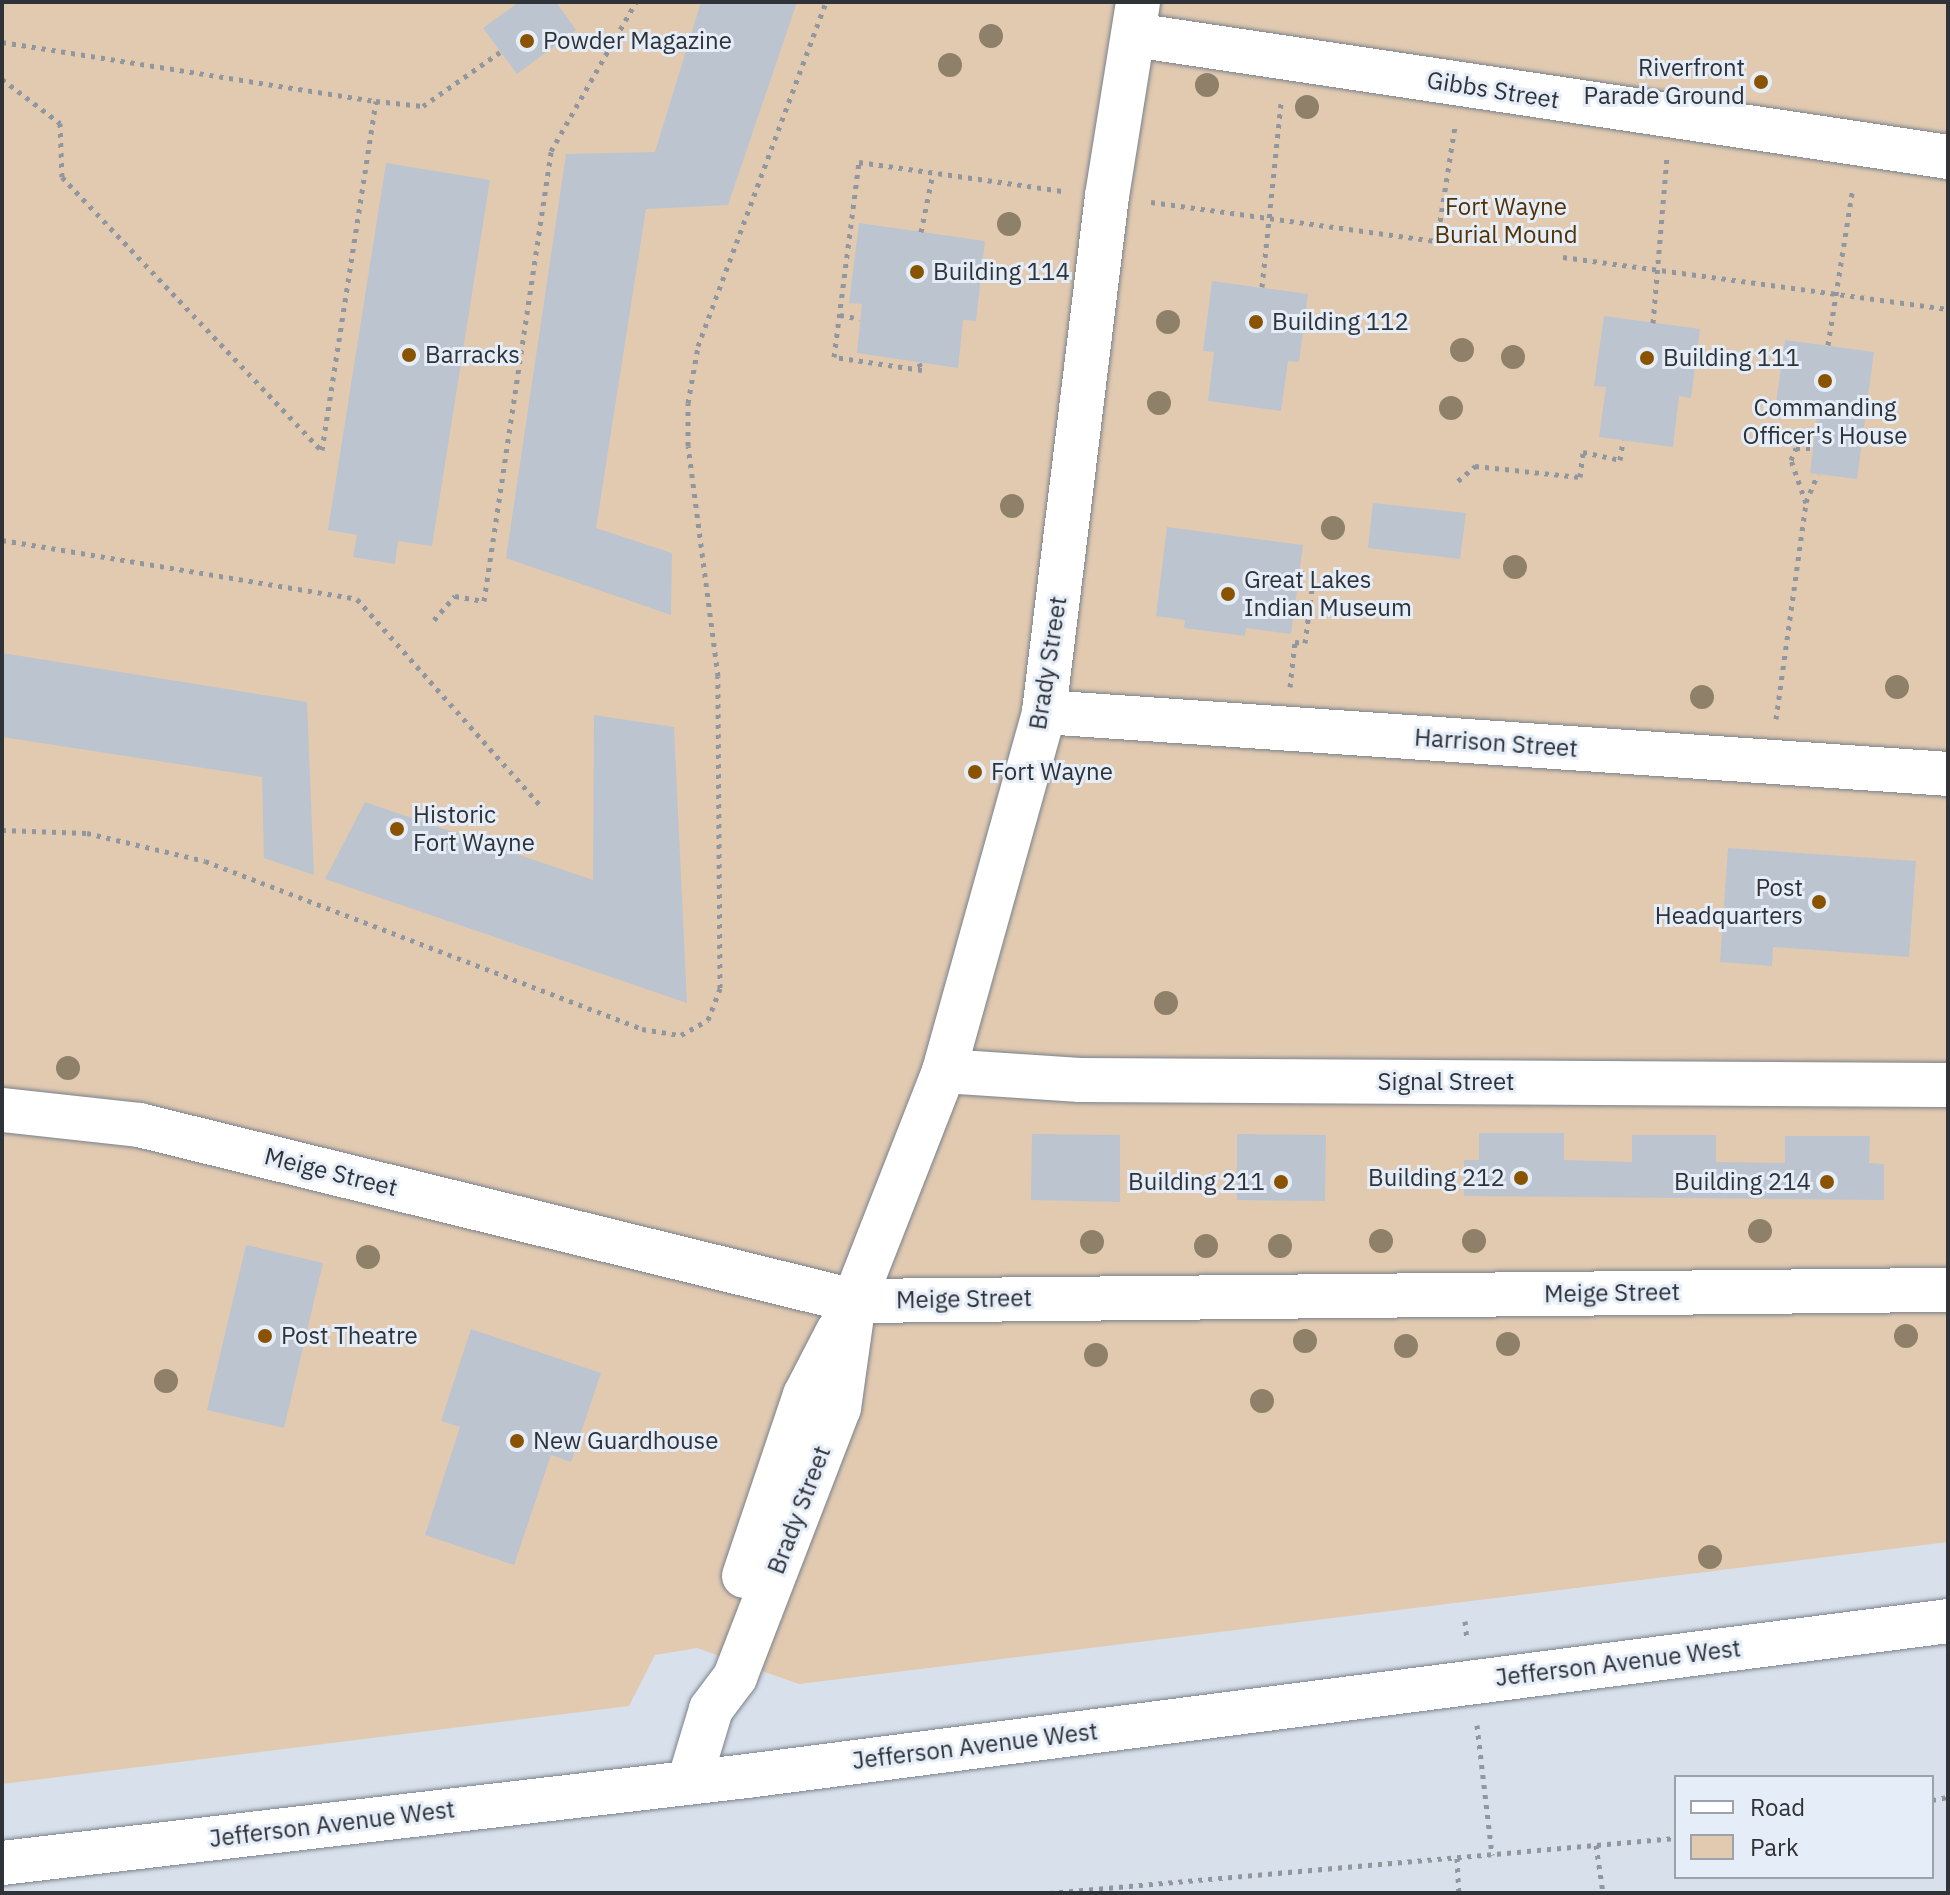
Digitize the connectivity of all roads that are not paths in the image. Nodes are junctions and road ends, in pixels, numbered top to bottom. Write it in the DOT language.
graph roads {
  1 [pos="1136,18"];
  2 [pos="1948,157"];
  3 [pos="1044,712"];
  4 [pos="1948,774"];
  5 [pos="944,1071"];
  6 [pos="1948,1085"];
  7 [pos="2,1110"];
  8 [pos="1948,1290"];
  9 [pos="854,1301"];
  10 [pos="1948,1621"];
  11 [pos="689,1782"];
  12 [pos="2,1863"];
  1 -- 2 [label="street, Gibbs Street"];
  1 -- 3 [label="street, Brady Street"];
  3 -- 4 [label="street, Harrison Street"];
  3 -- 5 [label="street, Brady Street"];
  5 -- 6 [label="street, Signal Street"];
  5 -- 9 [label="street, Brady Street"];
  7 -- 9 [label="street, Meige Street"];
  8 -- 9 [label="street, Meige Street"];
  9 -- 11 [label="street, Brady Street"];
  10 -- 11 [label="street, Jefferson Avenue West"];
  11 -- 12 [label="street, Jefferson Avenue West"];
}
